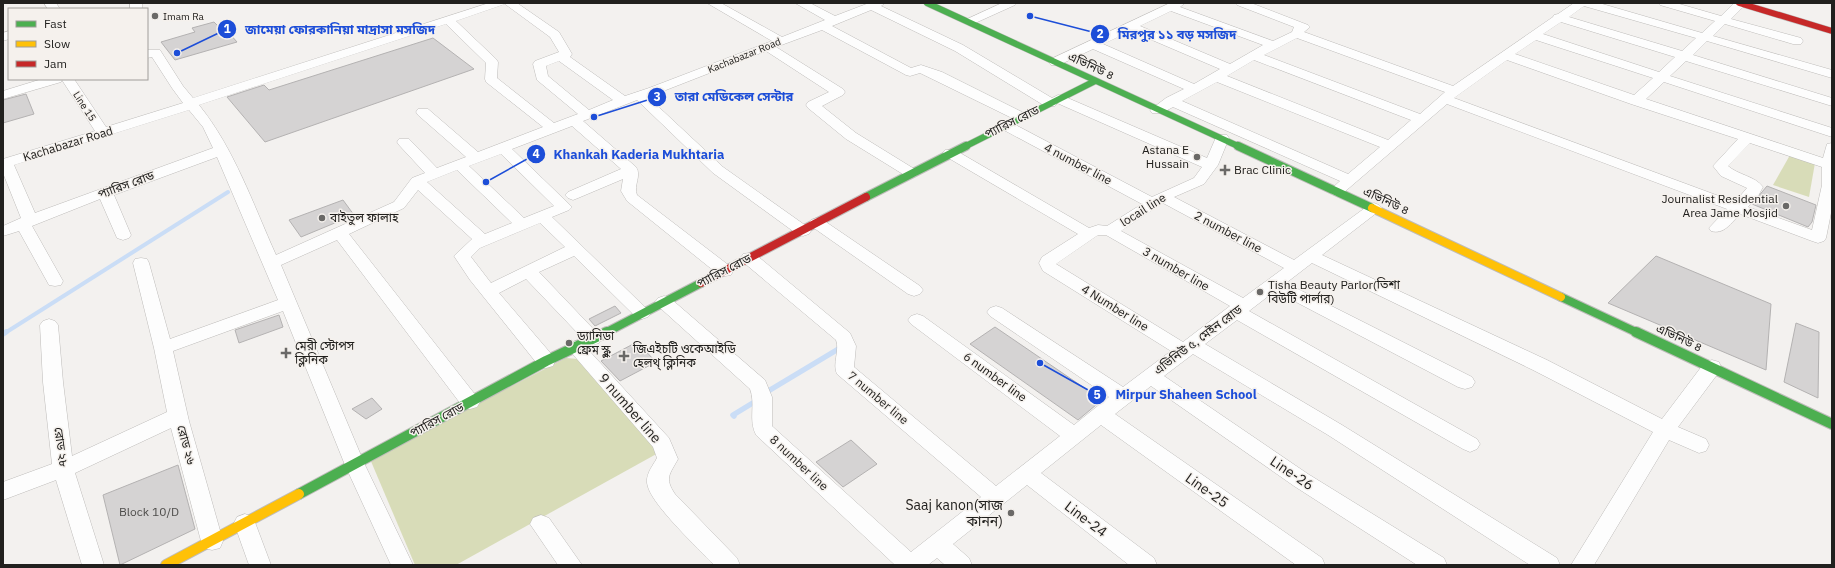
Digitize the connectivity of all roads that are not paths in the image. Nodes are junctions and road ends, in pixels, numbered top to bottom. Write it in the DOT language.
graph roads {
  1 [pos="496,3"];
  2 [pos="510,3"];
  3 [pos="713,3"];
  4 [pos="801,3"];
  5 [pos="928,3"];
  6 [pos="1011,3"];
  7 [pos="1241,3"];
  8 [pos="1581,3"];
  9 [pos="1588,3"];
  10 [pos="1664,3"];
  11 [pos="1740,3"];
  12 [pos="1767,3"];
  13 [pos="875,4"];
  14 [pos="1175,5"];
  15 [pos="1558,18"];
  16 [pos="1723,19"];
  17 [pos="448,20"];
  18 [pos="834,20"];
  19 [pos="969,22"];
  20 [pos="1832,22"];
  21 [pos="822,25"];
  22 [pos="1130,26"];
  23 [pos="1832,31"];
  24 [pos="1297,34"];
  25 [pos="1533,35"];
  26 [pos="1706,38"];
  27 [pos="780,40"];
  28 [pos="1797,41"];
  29 [pos="1093,44"];
  30 [pos="1273,45"];
  31 [pos="766,46"];
  32 [pos="151,54"];
  33 [pos="1506,55"];
  34 [pos="561,56"];
  35 [pos="1254,56"];
  36 [pos="1685,57"];
  37 [pos="1055,62"];
  38 [pos="1230,69"];
  39 [pos="1832,74"];
  40 [pos="1217,77"];
  41 [pos="1661,77"];
  42 [pos="49,80"];
  43 [pos="69,80"];
  44 [pos="1095,81"];
  45 [pos="34,82"];
  46 [pos="1194,89"];
  47 [pos="3,95"];
  48 [pos="639,95"];
  49 [pos="1450,95"];
  50 [pos="623,101"];
  51 [pos="1054,101"];
  52 [pos="1171,101"];
  53 [pos="1636,101"];
  54 [pos="1832,102"];
  55 [pos="190,104"];
  56 [pos="1158,110"];
  57 [pos="424,112"];
  58 [pos="587,114"];
  59 [pos="1021,117"];
  60 [pos="1421,118"];
  61 [pos="573,120"];
  62 [pos="1004,125"];
  63 [pos="552,128"];
  64 [pos="103,133"];
  65 [pos="1832,133"];
  66 [pos="1222,138"];
  67 [pos="1747,138"];
  68 [pos="404,142"];
  69 [pos="1390,146"];
  70 [pos="502,147"];
  71 [pos="1832,147"];
  72 [pos="222,150"];
  73 [pos="950,153"];
  74 [pos="476,158"];
  75 [pos="5,159"];
  76 [pos="459,164"];
  77 [pos="1210,165"];
  78 [pos="1829,165"];
  79 [pos="630,170"];
  80 [pos="912,173"];
  81 [pos="435,174"];
  82 [pos="1350,180"];
  83 [pos="417,181"];
  84 [pos="105,192"];
  85 [pos="1337,192"];
  86 [pos="573,195"];
  87 [pos="1157,200"];
  88 [pos="1374,208"];
  89 [pos="543,217"];
  90 [pos="26,222"];
  91 [pos="817,223"];
  92 [pos="523,225"];
  93 [pos="1717,228"];
  94 [pos="802,230"];
  95 [pos="3,231"];
  96 [pos="1110,231"];
  97 [pos="339,232"];
  98 [pos="1089,234"];
  99 [pos="123,235"];
  100 [pos="483,241"];
  101 [pos="576,249"];
  102 [pos="1311,256"];
  103 [pos="749,258"];
  104 [pos="141,263"];
  105 [pos="272,263"];
  106 [pos="1047,263"];
  107 [pos="1295,267"];
  108 [pos="528,271"];
  109 [pos="724,271"];
  110 [pos="55,281"];
  111 [pos="1273,283"];
  112 [pos="914,290"];
  113 [pos="490,292"];
  114 [pos="289,302"];
  115 [pos="664,302"];
  116 [pos="1239,309"];
  117 [pos="996,312"];
  118 [pos="642,313"];
  119 [pos="917,320"];
  120 [pos="48,325"];
  121 [pos="594,339"];
  122 [pos="576,347"];
  123 [pos="163,348"];
  124 [pos="1188,348"];
  125 [pos="546,362"];
  126 [pos="1712,367"];
  127 [pos="1151,376"];
  128 [pos="1465,382"];
  129 [pos="1122,396"];
  130 [pos="470,402"];
  131 [pos="1100,414"];
  132 [pos="178,416"];
  133 [pos="1832,424"];
  134 [pos="1665,430"];
  135 [pos="1074,434"];
  136 [pos="1470,444"];
  137 [pos="1699,445"];
  138 [pos="355,465"];
  139 [pos="63,469"];
  140 [pos="1026,473"];
  141 [pos="3,491"];
  142 [pos="996,497"];
  143 [pos="246,523"];
  144 [pos="541,524"];
  145 [pos="212,541"];
  146 [pos="937,544"];
  147 [pos="93,565"];
  148 [pos="166,565"];
  149 [pos="260,565"];
  150 [pos="402,565"];
  151 [pos="571,565"];
  152 [pos="729,565"];
  153 [pos="910,565"];
  154 [pos="961,565"];
  155 [pos="1146,565"];
  156 [pos="1314,565"];
  157 [pos="1436,565"];
  158 [pos="1549,565"];
  159 [pos="1582,565"];
  1 -- 17 [label="street, Kachabazar Road"];
  2 -- 34 [label="street"];
  3 -- 27 [label="street"];
  4 -- 18 [label="street"];
  5 -- 19 [label="street, এভিনিউ ৪"];
  6 -- 19 [label="street"];
  7 -- 24 [label="street"];
  8 -- 15 [label="street"];
  9 -- 26 [label="street"];
  10 -- 16 [label="street"];
  11 -- 16 [label="street"];
  11 -- 23 [label="street"];
  12 -- 20 [label="street"];
  13 -- 18 [label="street, Kachabazar Road"];
  13 -- 51 [label="street"];
  14 -- 22 [label="street"];
  14 -- 30 [label="street"];
  15 -- 25 [label="street"];
  15 -- 36 [label="street"];
  16 -- 26 [label="street"];
  16 -- 28 [label="street"];
  17 -- 55 [label="street, Kachabazar Road"];
  17 -- 63 [label="street"];
  18 -- 21 [label="street, Kachabazar Road"];
  19 -- 37 [label="street, এভিনিউ ৪"];
  21 -- 27 [label="street, Kachabazar Road"];
  21 -- 59 [label="street"];
  22 -- 29 [label="street"];
  22 -- 38 [label="street"];
  24 -- 30 [label="street"];
  24 -- 49 [label="street"];
  25 -- 33 [label="street"];
  25 -- 41 [label="street"];
  26 -- 36 [label="street"];
  26 -- 39 [label="street"];
  27 -- 31 [label="street, Kachabazar Road"];
  29 -- 37 [label="street"];
  29 -- 46 [label="street"];
  30 -- 35 [label="street"];
  31 -- 48 [label="street, Kachabazar Road"];
  31 -- 80 [label="street"];
  32 -- 55 [label="street"];
  33 -- 49 [label="street"];
  33 -- 53 [label="street"];
  34 -- 50 [label="street"];
  34 -- 58 [label="street"];
  35 -- 38 [label="street"];
  35 -- 60 [label="street"];
  36 -- 41 [label="street"];
  36 -- 54 [label="street"];
  37 -- 44 [label="street, এভিনিউ ৪"];
  38 -- 40 [label="street"];
  40 -- 46 [label="street"];
  40 -- 69 [label="street"];
  41 -- 53 [label="street"];
  41 -- 65 [label="street"];
  42 -- 45 [label="street"];
  43 -- 64 [label="street, Line 15"];
  44 -- 51 [label="street, প্যারিস রোড"];
  44 -- 56 [label="street, এভিনিউ ৪"];
  45 -- 47 [label="street"];
  46 -- 52 [label="street"];
  48 -- 50 [label="street, Kachabazar Road"];
  48 -- 94 [label="street"];
  49 -- 60 [label="street"];
  49 -- 78 [label="street"];
  50 -- 58 [label="street, Kachabazar Road"];
  51 -- 59 [label="street, প্যারিস রোড"];
  51 -- 77 [label="street"];
  52 -- 56 [label="street"];
  52 -- 82 [label="street"];
  53 -- 67 [label="street"];
  55 -- 64 [label="street, Kachabazar Road"];
  55 -- 72 [label="street"];
  56 -- 66 [label="street, এভিনিউ ৪"];
  57 -- 74 [label="street"];
  58 -- 61 [label="street, Kachabazar Road"];
  59 -- 62 [label="street, প্যারিস রোড"];
  60 -- 69 [label="street"];
  61 -- 63 [label="street, Kachabazar Road"];
  61 -- 79 [label="street"];
  62 -- 73 [label="street, প্যারিস রোড"];
  62 -- 87 [label="street, 4 number line"];
  63 -- 70 [label="street, Kachabazar Road"];
  64 -- 75 [label="street, Kachabazar Road"];
  66 -- 77 [label="street, locail line"];
  66 -- 85 [label="street, এভিনিউ ৪"];
  67 -- 78 [label="street"];
  67 -- 93 [label="street"];
  68 -- 81 [label="street"];
  69 -- 82 [label="street"];
  70 -- 74 [label="street, Kachabazar Road"];
  70 -- 89 [label="street"];
  71 -- 78 [label="street"];
  72 -- 84 [label="street, প্যারিস রোড"];
  72 -- 105 [label="street"];
  73 -- 80 [label="street, প্যারিস রোড"];
  73 -- 98 [label="street"];
  74 -- 76 [label="street, Kachabazar Road"];
  75 -- 90 [label="street, Kachabazar Road"];
  76 -- 81 [label="street, Kachabazar Road"];
  76 -- 92 [label="street"];
  77 -- 87 [label="street, locail line"];
  79 -- 86 [label="street"];
  79 -- 109 [label="street"];
  80 -- 91 [label="street, প্যারিস রোড"];
  81 -- 83 [label="street, Kachabazar Road"];
  82 -- 85 [label="street"];
  83 -- 97 [label="street"];
  83 -- 100 [label="street"];
  84 -- 90 [label="street, প্যারিস রোড"];
  84 -- 99 [label="street"];
  85 -- 88 [label="street, এভিনিউ ৪"];
  87 -- 96 [label="street, locail line"];
  87 -- 107 [label="street, 2 number line"];
  88 -- 102 [label="street, এভিনিউ ৫, মেইন রোড"];
  88 -- 126 [label="street, এভিনিউ ৪"];
  89 -- 92 [label="street"];
  89 -- 101 [label="street"];
  90 -- 95 [label="street, প্যারিস রোড"];
  90 -- 110 [label="street, Kachabazar Road"];
  91 -- 94 [label="street, প্যারিস রোড"];
  91 -- 112 [label="street"];
  92 -- 100 [label="street"];
  94 -- 103 [label="street, প্যারিস রোড"];
  96 -- 98 [label="street, locail line"];
  96 -- 116 [label="street, 3 number line"];
  97 -- 105 [label="street"];
  97 -- 130 [label="street"];
  98 -- 106 [label="street, locail line"];
  100 -- 113 [label="street"];
  101 -- 108 [label="street"];
  101 -- 118 [label="street"];
  102 -- 107 [label="street, এভিনিউ ৫, মেইন রোড"];
  102 -- 134 [label="street"];
  103 -- 109 [label="street, প্যারিস রোড"];
  103 -- 142 [label="street, 7 number line"];
  104 -- 123 [label="street, রোড ২৬"];
  105 -- 114 [label="street"];
  106 -- 124 [label="street, 4 Number line"];
  107 -- 111 [label="street, এভিনিউ ৫, মেইন রোড"];
  108 -- 113 [label="street"];
  108 -- 121 [label="street"];
  109 -- 115 [label="street, প্যারিস রোড"];
  111 -- 116 [label="street, এভিনিউ ৫, মেইন রোড"];
  111 -- 128 [label="street"];
  113 -- 125 [label="street"];
  114 -- 123 [label="street"];
  114 -- 138 [label="street"];
  115 -- 118 [label="street, প্যারিস রোড"];
  115 -- 153 [label="street, 8 number line"];
  116 -- 124 [label="street, এভিনিউ ৫, মেইন রোড"];
  116 -- 136 [label="street, 3 number line"];
  117 -- 129 [label="street"];
  118 -- 121 [label="street, প্যারিস রোড"];
  119 -- 135 [label="street, 6 number line"];
  120 -- 139 [label="street, রোড ২৮"];
  121 -- 122 [label="street, প্যারিস রোড"];
  122 -- 125 [label="street, প্যারিস রোড"];
  122 -- 152 [label="street, 9 number line"];
  123 -- 132 [label="street, রোড ২৬"];
  124 -- 127 [label="street, এভিনিউ ৫, মেইন রোড"];
  124 -- 158 [label="street, 4 Number line"];
  125 -- 130 [label="street, প্যারিস রোড"];
  126 -- 133 [label="street, এভিনিউ ৪"];
  126 -- 134 [label="street"];
  127 -- 129 [label="street, এভিনিউ ৫, মেইন রোড"];
  127 -- 157 [label="street, Line-26"];
  129 -- 131 [label="street, এভিনিউ ৫, মেইন রোড"];
  130 -- 138 [label="street, প্যারিস রোড"];
  131 -- 135 [label="street, এভিনিউ ৫, মেইন রোড"];
  131 -- 156 [label="street, Line-25"];
  132 -- 139 [label="street"];
  132 -- 145 [label="street, রোড ২৬"];
  134 -- 137 [label="street"];
  134 -- 159 [label="street"];
  135 -- 140 [label="street, এভিনিউ ৫, মেইন রোড"];
  138 -- 143 [label="street, প্যারিস রোড"];
  138 -- 150 [label="street"];
  139 -- 141 [label="street"];
  139 -- 147 [label="street, রোড ২৮"];
  140 -- 142 [label="street, এভিনিউ ৫, মেইন রোড"];
  140 -- 155 [label="street, Line-24"];
  142 -- 146 [label="street, এভিনিউ ৫, মেইন রোড"];
  143 -- 145 [label="street, প্যারিস রোড"];
  143 -- 149 [label="street"];
  144 -- 151 [label="street"];
  145 -- 148 [label="street, প্যারিস রোড"];
  146 -- 153 [label="street, এভিনিউ ৫, মেইন রোড"];
  146 -- 154 [label="street"];
}
